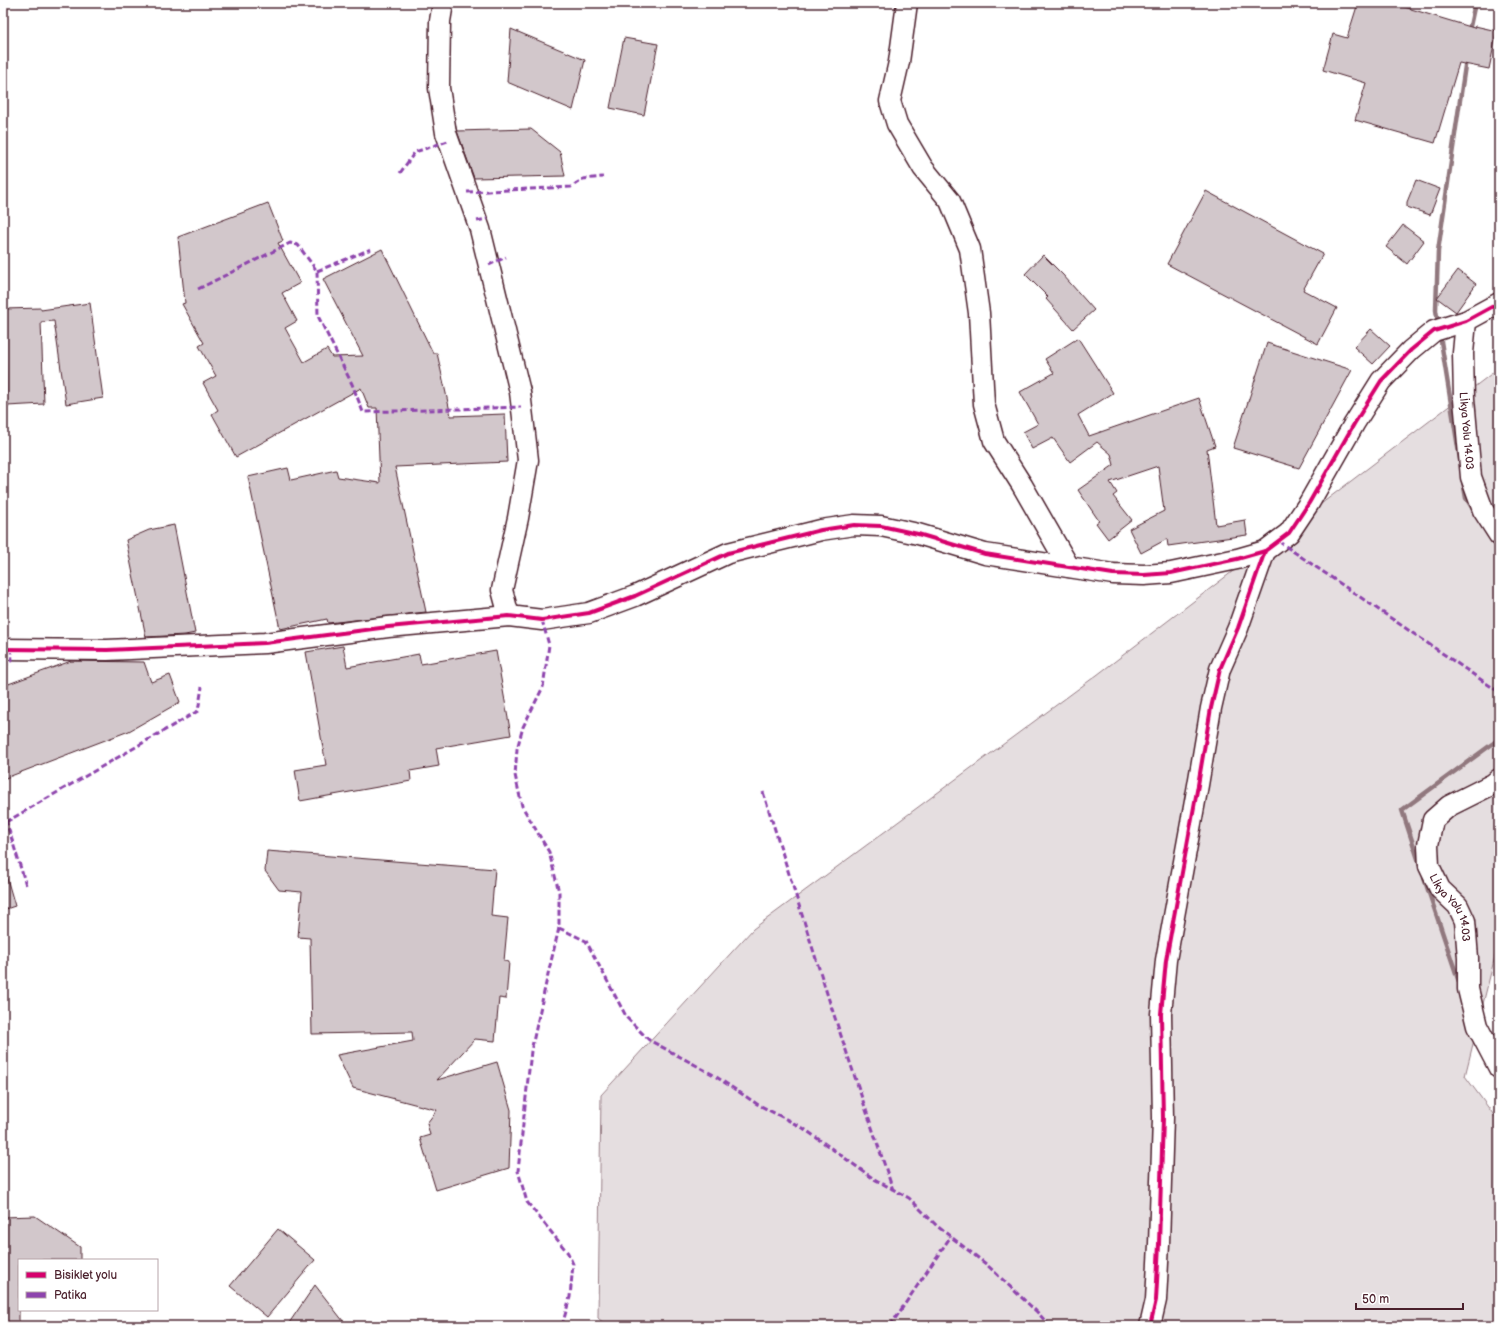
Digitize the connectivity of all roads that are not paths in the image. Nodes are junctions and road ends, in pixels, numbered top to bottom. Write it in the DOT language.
graph roads {
  1 [pos="443,3"];
  2 [pos="907,3"];
  3 [pos="1499,303"];
  4 [pos="1466,321"];
  5 [pos="1499,535"];
  6 [pos="1265,551"];
  7 [pos="1069,567"];
  8 [pos="509,616"];
  9 [pos="3,649"];
  10 [pos="1499,779"];
  11 [pos="1499,1068"];
  12 [pos="1150,1326"];
  1 -- 8 [label="street"];
  2 -- 7 [label="street"];
  3 -- 4 [label="street"];
  4 -- 5 [label="street, Lİkya Yolu 14.03"];
  4 -- 6 [label="street"];
  6 -- 7 [label="street"];
  6 -- 12 [label="street"];
  7 -- 8 [label="street"];
  8 -- 9 [label="street"];
  10 -- 11 [label="street, Lİkya Yolu 14.03"];
}
